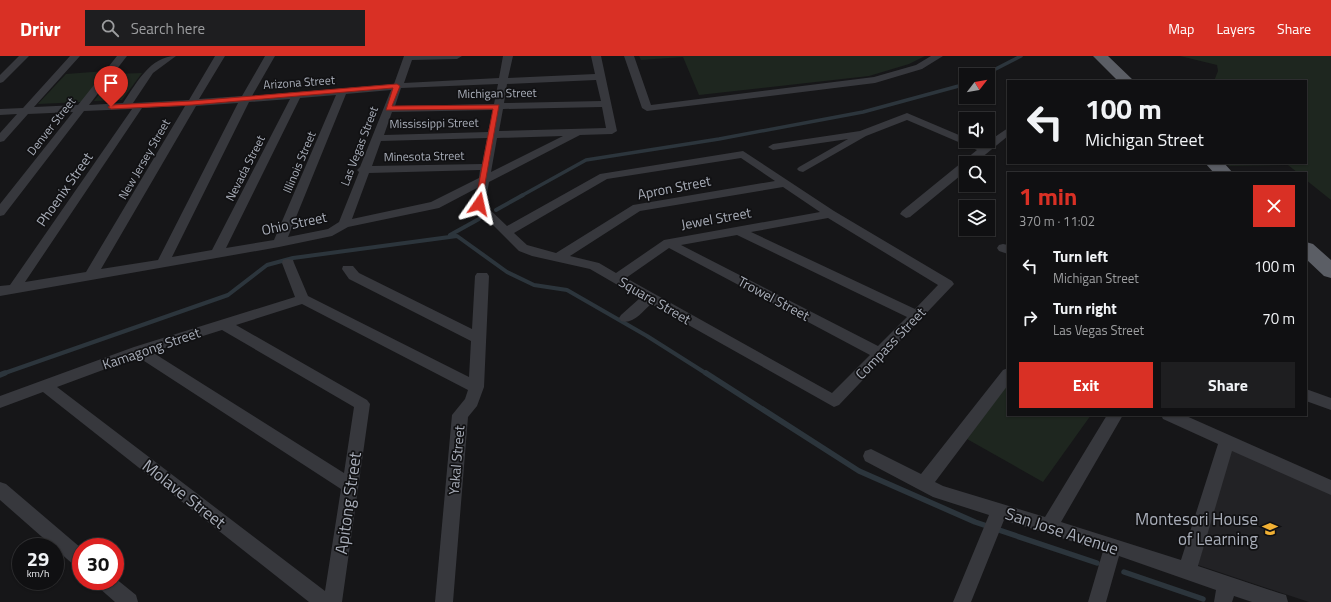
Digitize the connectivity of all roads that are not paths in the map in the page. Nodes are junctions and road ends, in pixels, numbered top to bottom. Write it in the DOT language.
graph roads {
  1 [pos="24,56"];
  2 [pos="75,56"];
  3 [pos="122,56"];
  4 [pos="171,56"];
  5 [pos="220,56"];
  6 [pos="270,56"];
  7 [pos="457,56"];
  8 [pos="508,56"];
  9 [pos="596,56"];
  10 [pos="629,56"];
  11 [pos="938,56"];
  12 [pos="1100,56"];
  13 [pos="408,57"];
  14 [pos="601,77"];
  15 [pos="0,80"];
  16 [pos="1126,80"];
  17 [pos="502,81"];
  18 [pos="397,86"];
  19 [pos="342,92"];
  20 [pos="296,95"];
  21 [pos="245,98"];
  22 [pos="192,103"];
  23 [pos="607,104"];
  24 [pos="126,106"];
  25 [pos="139,106"];
  26 [pos="497,106"];
  27 [pos="388,108"];
  28 [pos="81,109"];
  29 [pos="25,111"];
  30 [pos="0,112"];
  31 [pos="578,132"];
  32 [pos="1007,132"];
  33 [pos="862,134"];
  34 [pos="491,135"];
  35 [pos="377,138"];
  36 [pos="0,139"];
  37 [pos="773,147"];
  38 [pos="985,150"];
  39 [pos="977,156"];
  40 [pos="1215,164"];
  41 [pos="485,167"];
  42 [pos="803,169"];
  43 [pos="363,170"];
  44 [pos="959,171"];
  45 [pos="1223,172"];
  46 [pos="483,182"];
  47 [pos="786,183"];
  48 [pos="0,212"];
  49 [pos="830,214"];
  50 [pos="906,214"];
  51 [pos="344,224"];
  52 [pos="737,230"];
  53 [pos="506,232"];
  54 [pos="279,243"];
  55 [pos="668,243"];
  56 [pos="1307,249"];
  57 [pos="217,253"];
  58 [pos="558,258"];
  59 [pos="288,263"];
  60 [pos="163,264"];
  61 [pos="348,269"];
  62 [pos="1331,271"];
  63 [pos="91,275"];
  64 [pos="482,276"];
  65 [pos="617,278"];
  66 [pos="14,289"];
  67 [pos="0,291"];
  68 [pos="650,297"];
  69 [pos="303,299"];
  70 [pos="916,315"];
  71 [pos="626,318"];
  72 [pos="223,324"];
  73 [pos="479,339"];
  74 [pos="140,351"];
  75 [pos="880,354"];
  76 [pos="1007,375"];
  77 [pos="1307,385"];
  78 [pos="45,386"];
  79 [pos="476,387"];
  80 [pos="1307,395"];
  81 [pos="834,401"];
  82 [pos="0,402"];
  83 [pos="1326,402"];
  84 [pos="1114,416"];
  85 [pos="1170,416"];
  86 [pos="1227,440"];
  87 [pos="871,456"];
  88 [pos="924,484"];
  89 [pos="350,486"];
  90 [pos="1331,488"];
  91 [pos="0,489"];
  92 [pos="999,511"];
  93 [pos="1049,526"];
  94 [pos="1112,546"];
  95 [pos="72,552"];
  96 [pos="1187,572"];
  97 [pos="115,590"];
  98 [pos="1224,593"];
  99 [pos="129,602"];
  100 [pos="324,602"];
  101 [pos="333,602"];
  102 [pos="444,602"];
  103 [pos="962,602"];
  104 [pos="1097,602"];
  105 [pos="1279,602"];
  1 -- 15 [label="street"];
  2 -- 29 [label="street"];
  3 -- 28 [label="street, Denver Street"];
  4 -- 24 [label="street"];
  5 -- 22 [label="street, New Jersey Street"];
  6 -- 21 [label="street"];
  7 -- 13 [label="street"];
  8 -- 17 [label="street"];
  9 -- 14 [label="street"];
  10 -- 11 [label="street"];
  12 -- 16 [label="highway"];
  13 -- 18 [label="street, Las Vegas Street"];
  14 -- 17 [label="street, Arizona Street"];
  14 -- 23 [label="street"];
  17 -- 18 [label="street, Arizona Street"];
  17 -- 26 [label="street"];
  18 -- 19 [label="street, Arizona Street"];
  18 -- 27 [label="street, Las Vegas Street"];
  19 -- 20 [label="street, Arizona Street"];
  19 -- 54 [label="street, Illinois Street"];
  20 -- 21 [label="street, Arizona Street"];
  20 -- 57 [label="street, Nevada Street"];
  21 -- 22 [label="street, Arizona Street"];
  21 -- 60 [label="street"];
  22 -- 25 [label="street, Arizona Street"];
  22 -- 63 [label="street, New Jersey Street"];
  23 -- 26 [label="street, Michigan Street"];
  23 -- 31 [label="street, Mississippi Street"];
  24 -- 25 [label="street, Arizona Street"];
  24 -- 28 [label="street, Arizona Street"];
  25 -- 66 [label="street, Phoenix Street"];
  26 -- 27 [label="street, Michigan Street"];
  26 -- 34 [label="street"];
  27 -- 35 [label="street, Las Vegas Street"];
  28 -- 29 [label="street, Arizona Street"];
  28 -- 48 [label="street, Denver Street"];
  29 -- 30 [label="street, Arizona Street"];
  29 -- 36 [label="street"];
  31 -- 34 [label="street, Mississippi Street"];
  31 -- 46 [label="street, Ohio Street"];
  32 -- 38 [label="street"];
  33 -- 37 [label="street"];
  33 -- 38 [label="street"];
  33 -- 42 [label="street"];
  34 -- 35 [label="street, Mississippi Street"];
  34 -- 41 [label="street"];
  35 -- 43 [label="street, Las Vegas Street"];
  38 -- 39 [label="street"];
  40 -- 45 [label="highway"];
  41 -- 43 [label="street, Minesota Street"];
  41 -- 46 [label="street"];
  43 -- 51 [label="street, Las Vegas Street"];
  44 -- 50 [label="street"];
  46 -- 51 [label="street, Ohio Street"];
  46 -- 53 [label="street, Square Street"];
  47 -- 49 [label="street"];
  47 -- 53 [label="street"];
  47 -- 58 [label="street, Apron Street"];
  49 -- 52 [label="street, Jewel Street"];
  49 -- 70 [label="street, Compass Street"];
  51 -- 54 [label="street, Ohio Street"];
  52 -- 55 [label="street, Jewel Street"];
  52 -- 70 [label="street"];
  53 -- 58 [label="street, Square Street"];
  54 -- 57 [label="street, Ohio Street"];
  55 -- 65 [label="street, Jewel Street"];
  55 -- 75 [label="street, Trowel Street"];
  56 -- 62 [label="highway"];
  57 -- 60 [label="street, Ohio Street"];
  58 -- 65 [label="street, Square Street"];
  59 -- 69 [label="street"];
  60 -- 63 [label="street, Ohio Street"];
  61 -- 73 [label="street"];
  63 -- 66 [label="street, Ohio Street"];
  64 -- 73 [label="street, Yakal Street"];
  65 -- 68 [label="street, Square Street"];
  66 -- 67 [label="street, Ohio Street"];
  68 -- 71 [label="street"];
  68 -- 81 [label="street, Square Street"];
  69 -- 72 [label="street, Kamagong Street"];
  69 -- 79 [label="street"];
  70 -- 75 [label="street, Compass Street"];
  72 -- 74 [label="street, Kamagong Street"];
  72 -- 89 [label="street, Apitong Street"];
  73 -- 79 [label="street, Yakal Street"];
  74 -- 78 [label="street, Kamagong Street"];
  74 -- 89 [label="street"];
  75 -- 81 [label="street, Compass Street"];
  76 -- 88 [label="street"];
  77 -- 83 [label="street"];
  78 -- 82 [label="street, Kamagong Street"];
  78 -- 100 [label="street, Molave Street"];
  79 -- 102 [label="street, Yakal Street"];
  80 -- 83 [label="street"];
  84 -- 93 [label="street"];
  85 -- 86 [label="street"];
  86 -- 90 [label="street"];
  86 -- 96 [label="street"];
  87 -- 88 [label="street, San Jose Avenue"];
  88 -- 92 [label="street, San Jose Avenue"];
  89 -- 101 [label="street, Apitong Street"];
  91 -- 95 [label="street"];
  92 -- 93 [label="street, San Jose Avenue"];
  92 -- 103 [label="street"];
  93 -- 94 [label="street, San Jose Avenue"];
  94 -- 96 [label="street, San Jose Avenue"];
  94 -- 104 [label="street"];
  96 -- 98 [label="street, San Jose Avenue"];
  97 -- 99 [label="street"];
  98 -- 105 [label="street, San Jose Avenue"];
}
